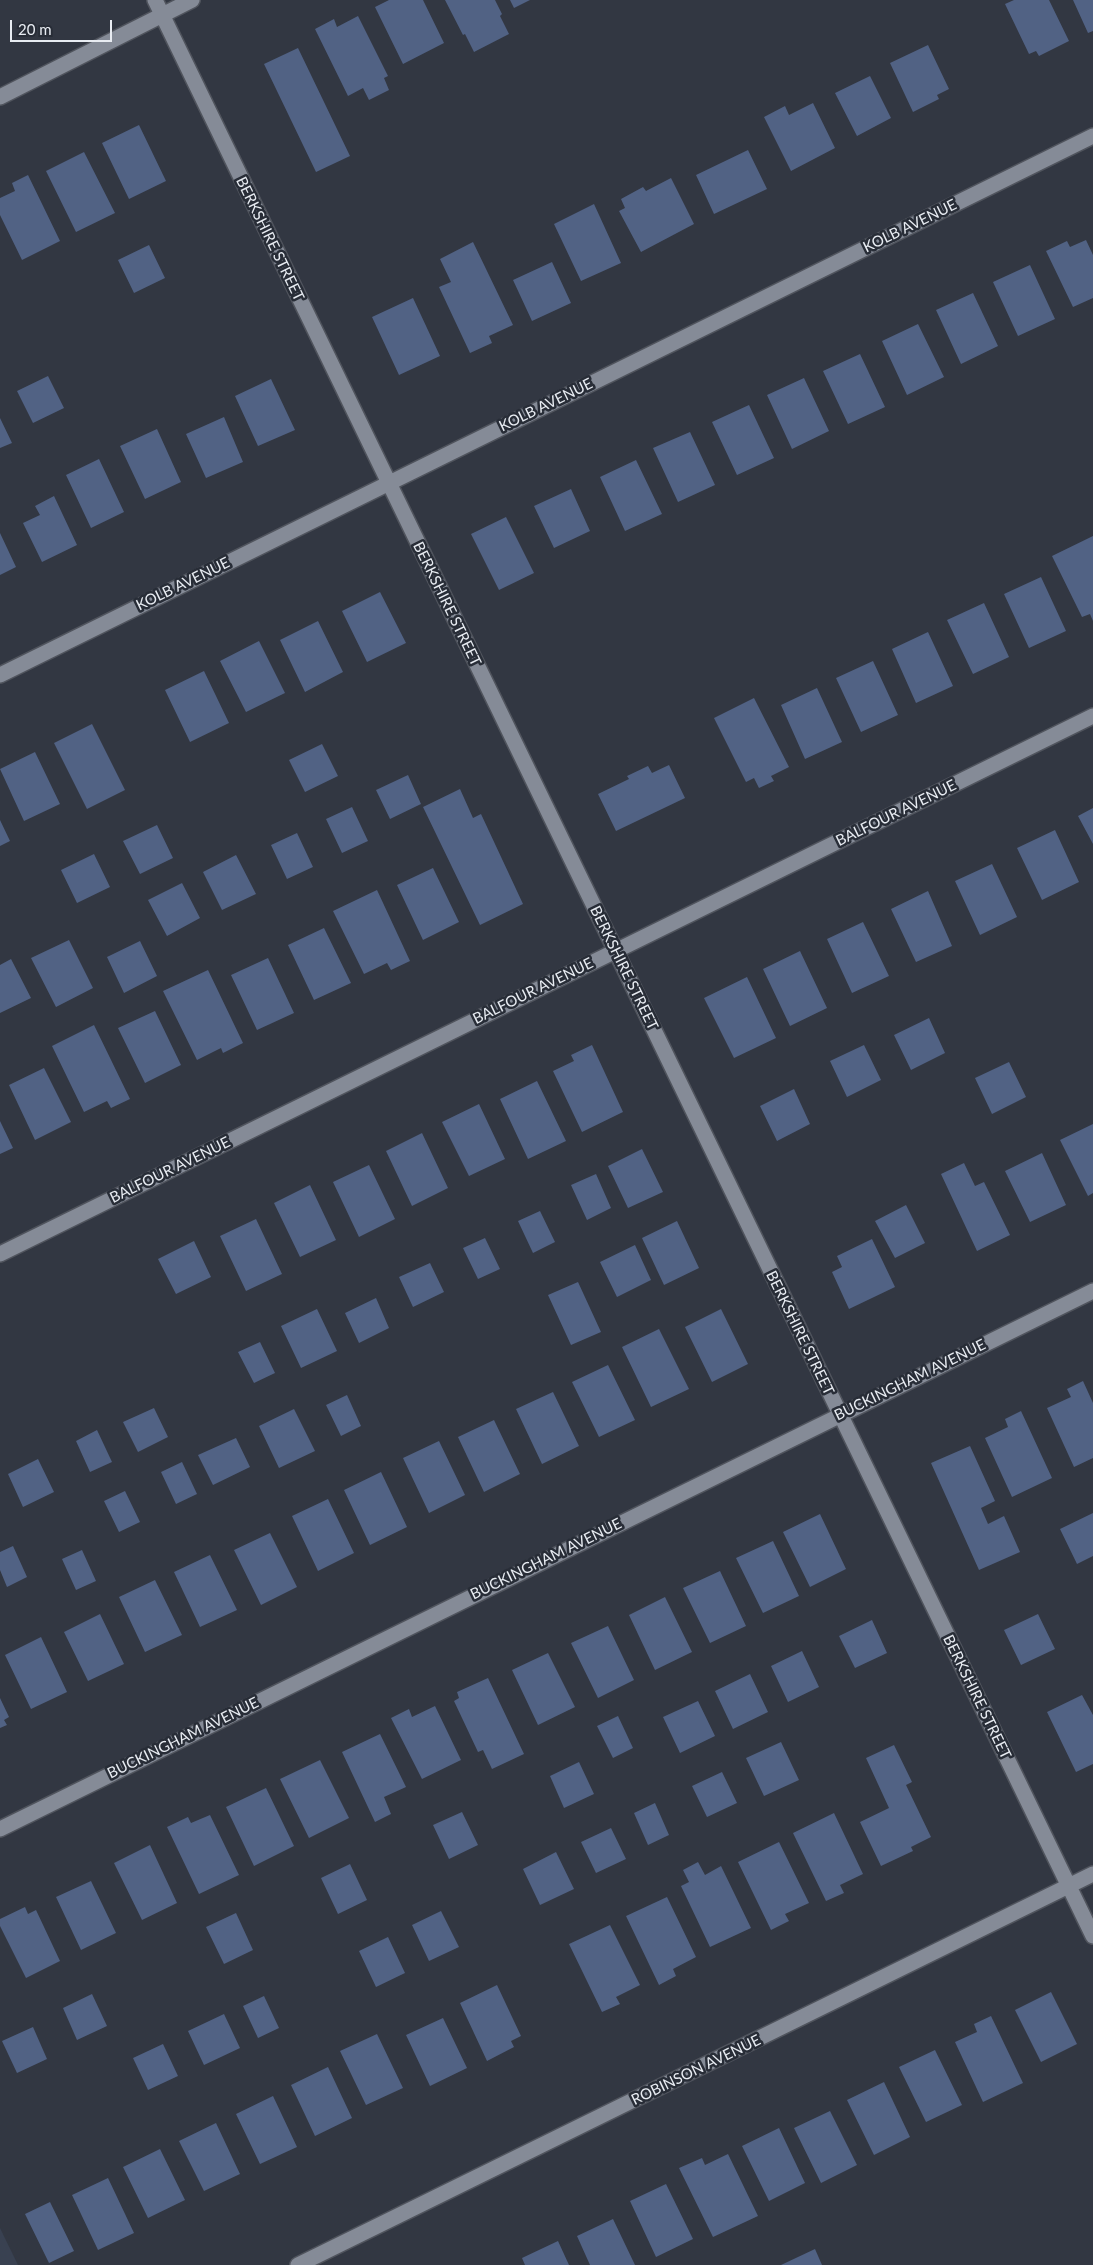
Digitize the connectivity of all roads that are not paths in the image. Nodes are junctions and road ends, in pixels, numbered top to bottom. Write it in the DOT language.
graph roads {
  1 [pos="154,0"];
  2 [pos="192,0"];
  3 [pos="162,15"];
  4 [pos="0,97"];
  5 [pos="1093,136"];
  6 [pos="388,483"];
  7 [pos="0,675"];
  8 [pos="1093,716"];
  9 [pos="615,951"];
  10 [pos="0,1254"];
  11 [pos="1093,1291"];
  12 [pos="840,1414"];
  13 [pos="0,1829"];
  14 [pos="1093,1874"];
  15 [pos="1069,1886"];
  16 [pos="1093,1936"];
  17 [pos="298,2265"];
  1 -- 3 [label="street, BERKSHIRE STREET"];
  2 -- 3 [label="street"];
  3 -- 4 [label="street"];
  3 -- 6 [label="street, BERKSHIRE STREET"];
  5 -- 6 [label="street, KOLB AVENUE"];
  6 -- 7 [label="street, KOLB AVENUE"];
  6 -- 9 [label="street, BERKSHIRE STREET"];
  8 -- 9 [label="street, BALFOUR AVENUE"];
  9 -- 10 [label="street, BALFOUR AVENUE"];
  9 -- 12 [label="street, BERKSHIRE STREET"];
  11 -- 12 [label="street, BUCKINGHAM AVENUE"];
  12 -- 13 [label="street, BUCKINGHAM AVENUE"];
  12 -- 15 [label="street, BERKSHIRE STREET"];
  14 -- 15 [label="street, ROBINSON AVENUE"];
  15 -- 16 [label="street, BERKSHIRE STREET"];
  15 -- 17 [label="street, ROBINSON AVENUE"];
}
